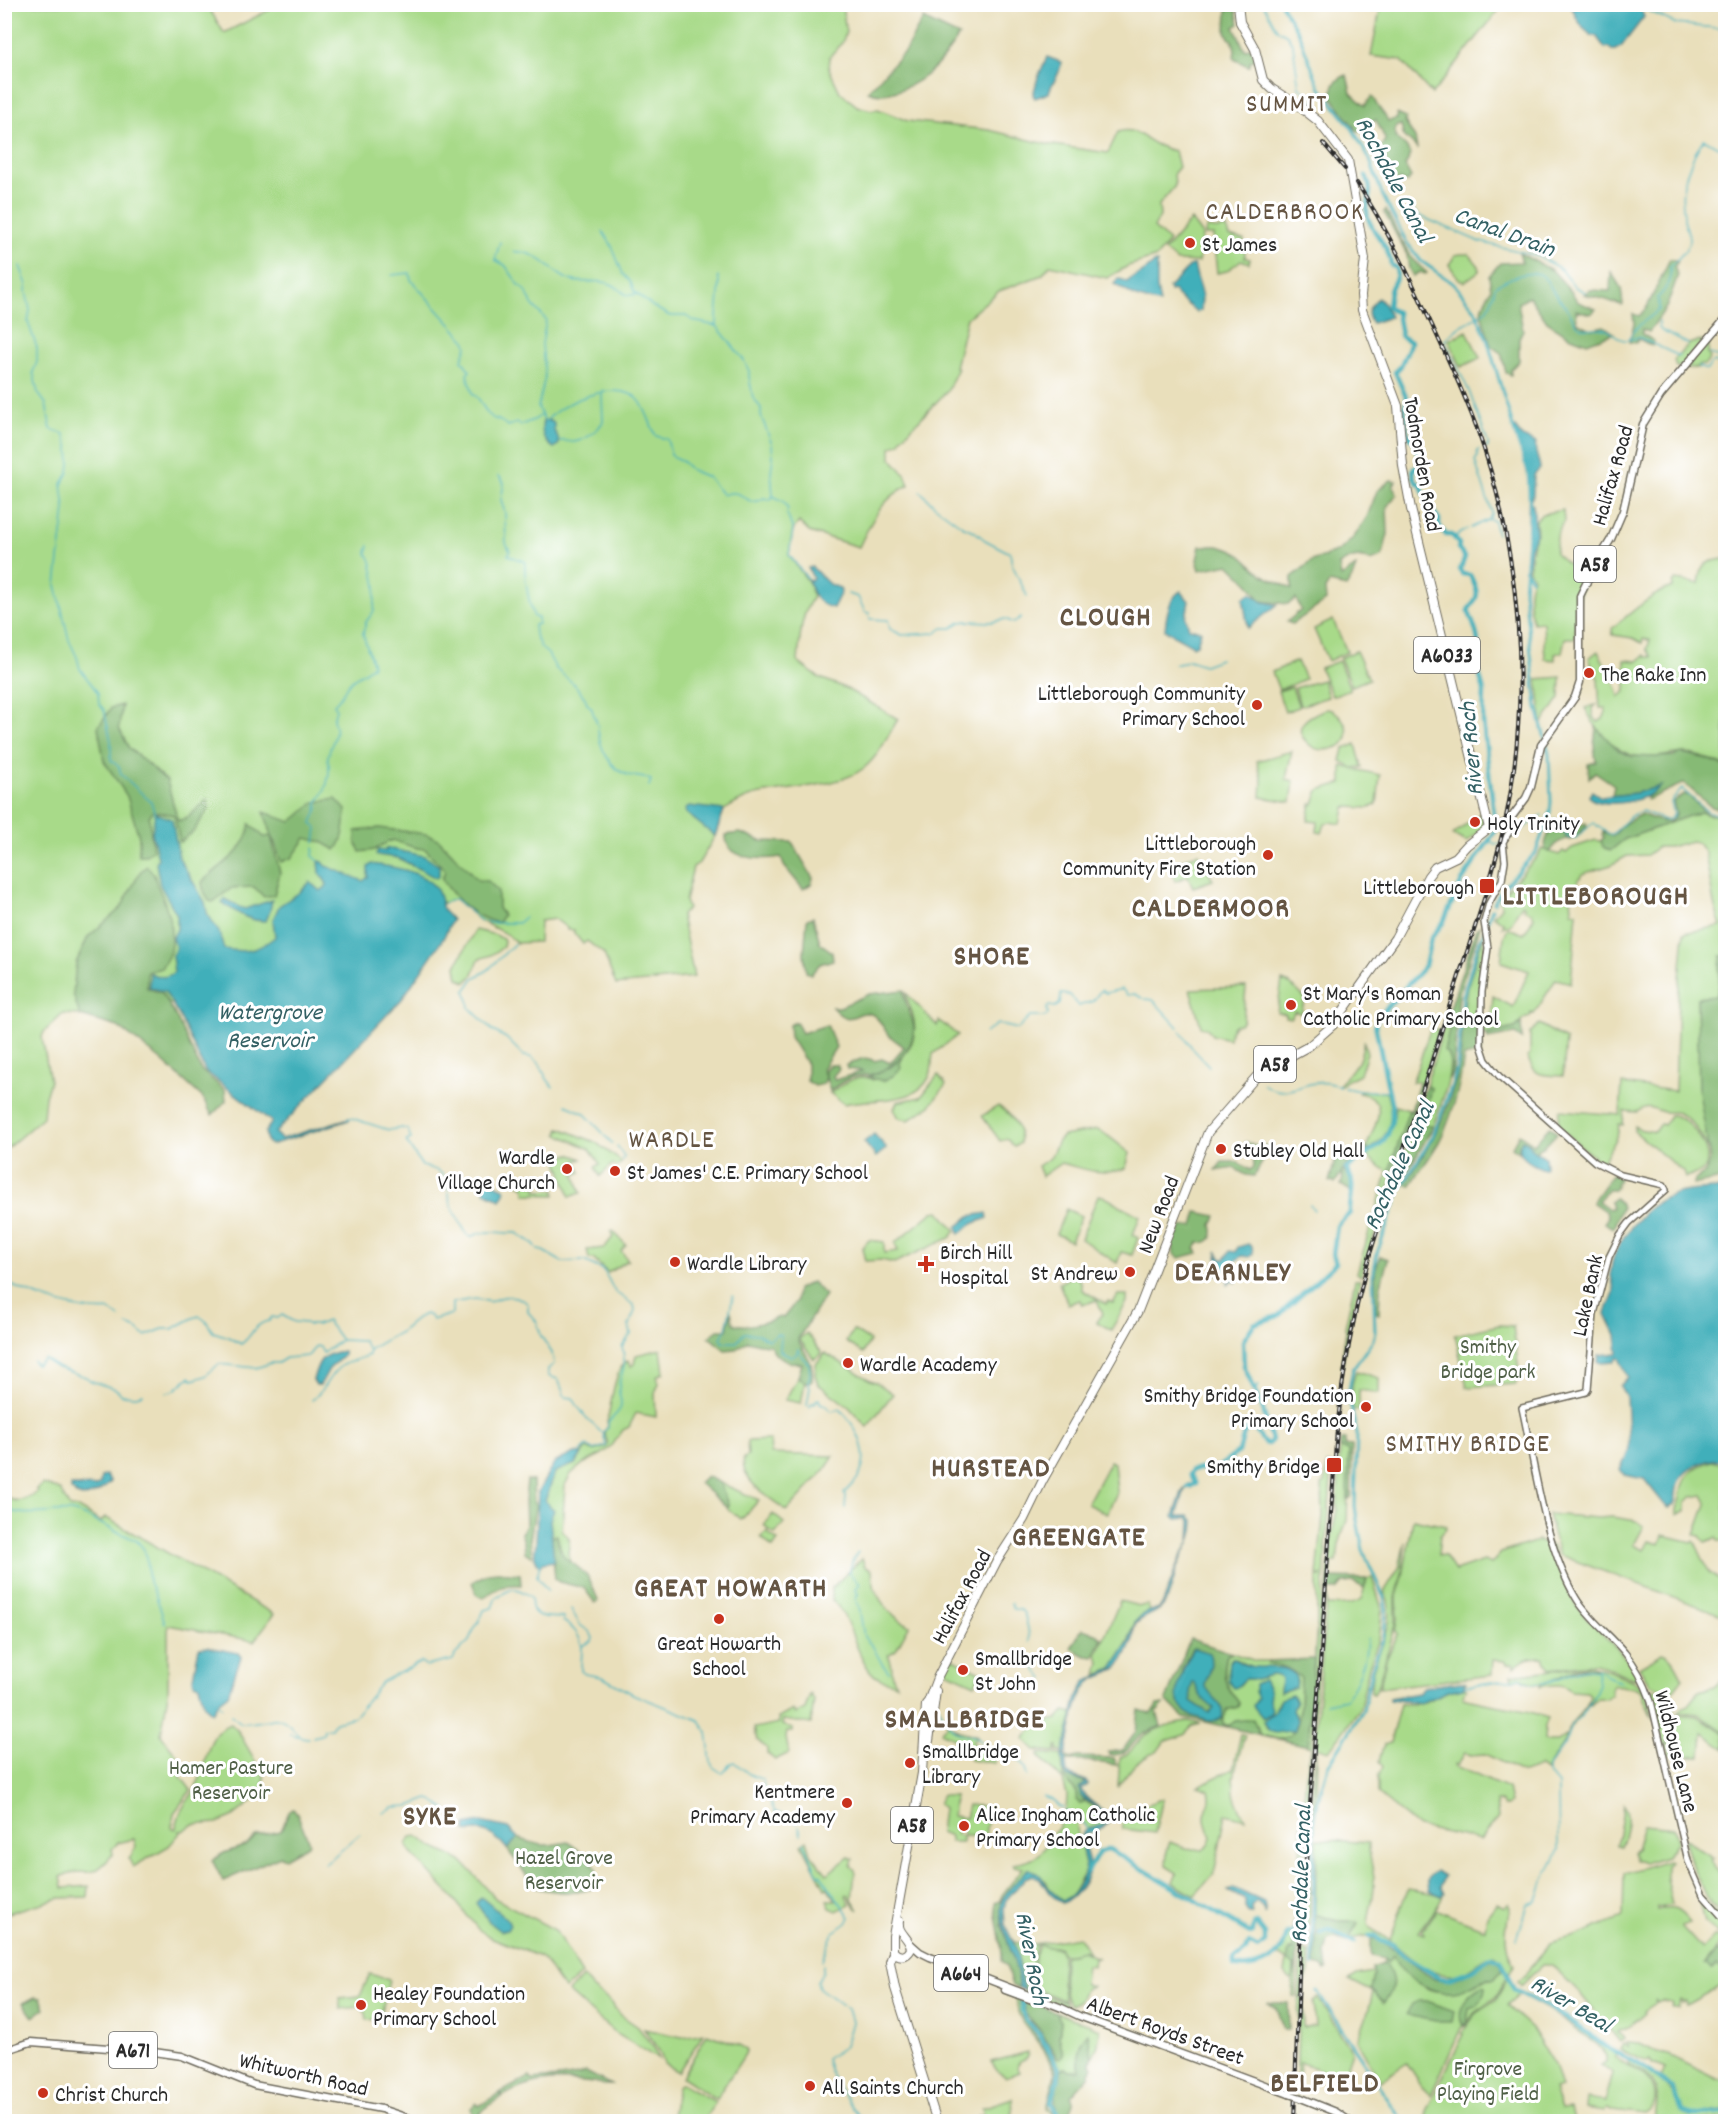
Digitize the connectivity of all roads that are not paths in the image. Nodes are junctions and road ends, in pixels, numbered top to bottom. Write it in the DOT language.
graph roads {
  1 [pos="1238,4"];
  2 [pos="1725,318"];
  3 [pos="1508,822"];
  4 [pos="1493,827"];
  5 [pos="1117,1349"];
  6 [pos="1522,1408"];
  7 [pos="930,1703"];
  8 [pos="1725,1921"];
  9 [pos="907,1941"];
  10 [pos="893,1947"];
  11 [pos="905,1955"];
  12 [pos="893,1975"];
  13 [pos="1016,1992"];
  14 [pos="4,2051"];
  15 [pos="420,2121"];
  16 [pos="937,2121"];
  17 [pos="1351,2121"];
  1 -- 4 [label="highway, Todmorden Road / A6033"];
  2 -- 3 [label="main road, Halifax Road / A58"];
  3 -- 4 [label="main road, A58"];
  3 -- 6 [label="main road, Lake Bank"];
  4 -- 5 [label="highway, New Road / A58"];
  5 -- 7 [label="highway, Halifax Road / A58"];
  6 -- 8 [label="main road, Wildhouse Lane"];
  7 -- 9 [label="highway, A58"];
  7 -- 10 [label="highway, Halifax Road / A58"];
  9 -- 10 [label="highway"];
  9 -- 11 [label="highway, A58"];
  9 -- 13 [label="main road, Albert Royds Street / A664"];
  10 -- 11 [label="highway"];
  10 -- 12 [label="highway, Halifax Road / A58"];
  11 -- 12 [label="highway, A58"];
  11 -- 13 [label="main road, Albert Royds Street / A664"];
  12 -- 16 [label="highway, Halifax Road / A58"];
  13 -- 17 [label="main road, Albert Royds Street / A664, bridge"];
  14 -- 15 [label="main road, Whitworth Road / A671"];
}
